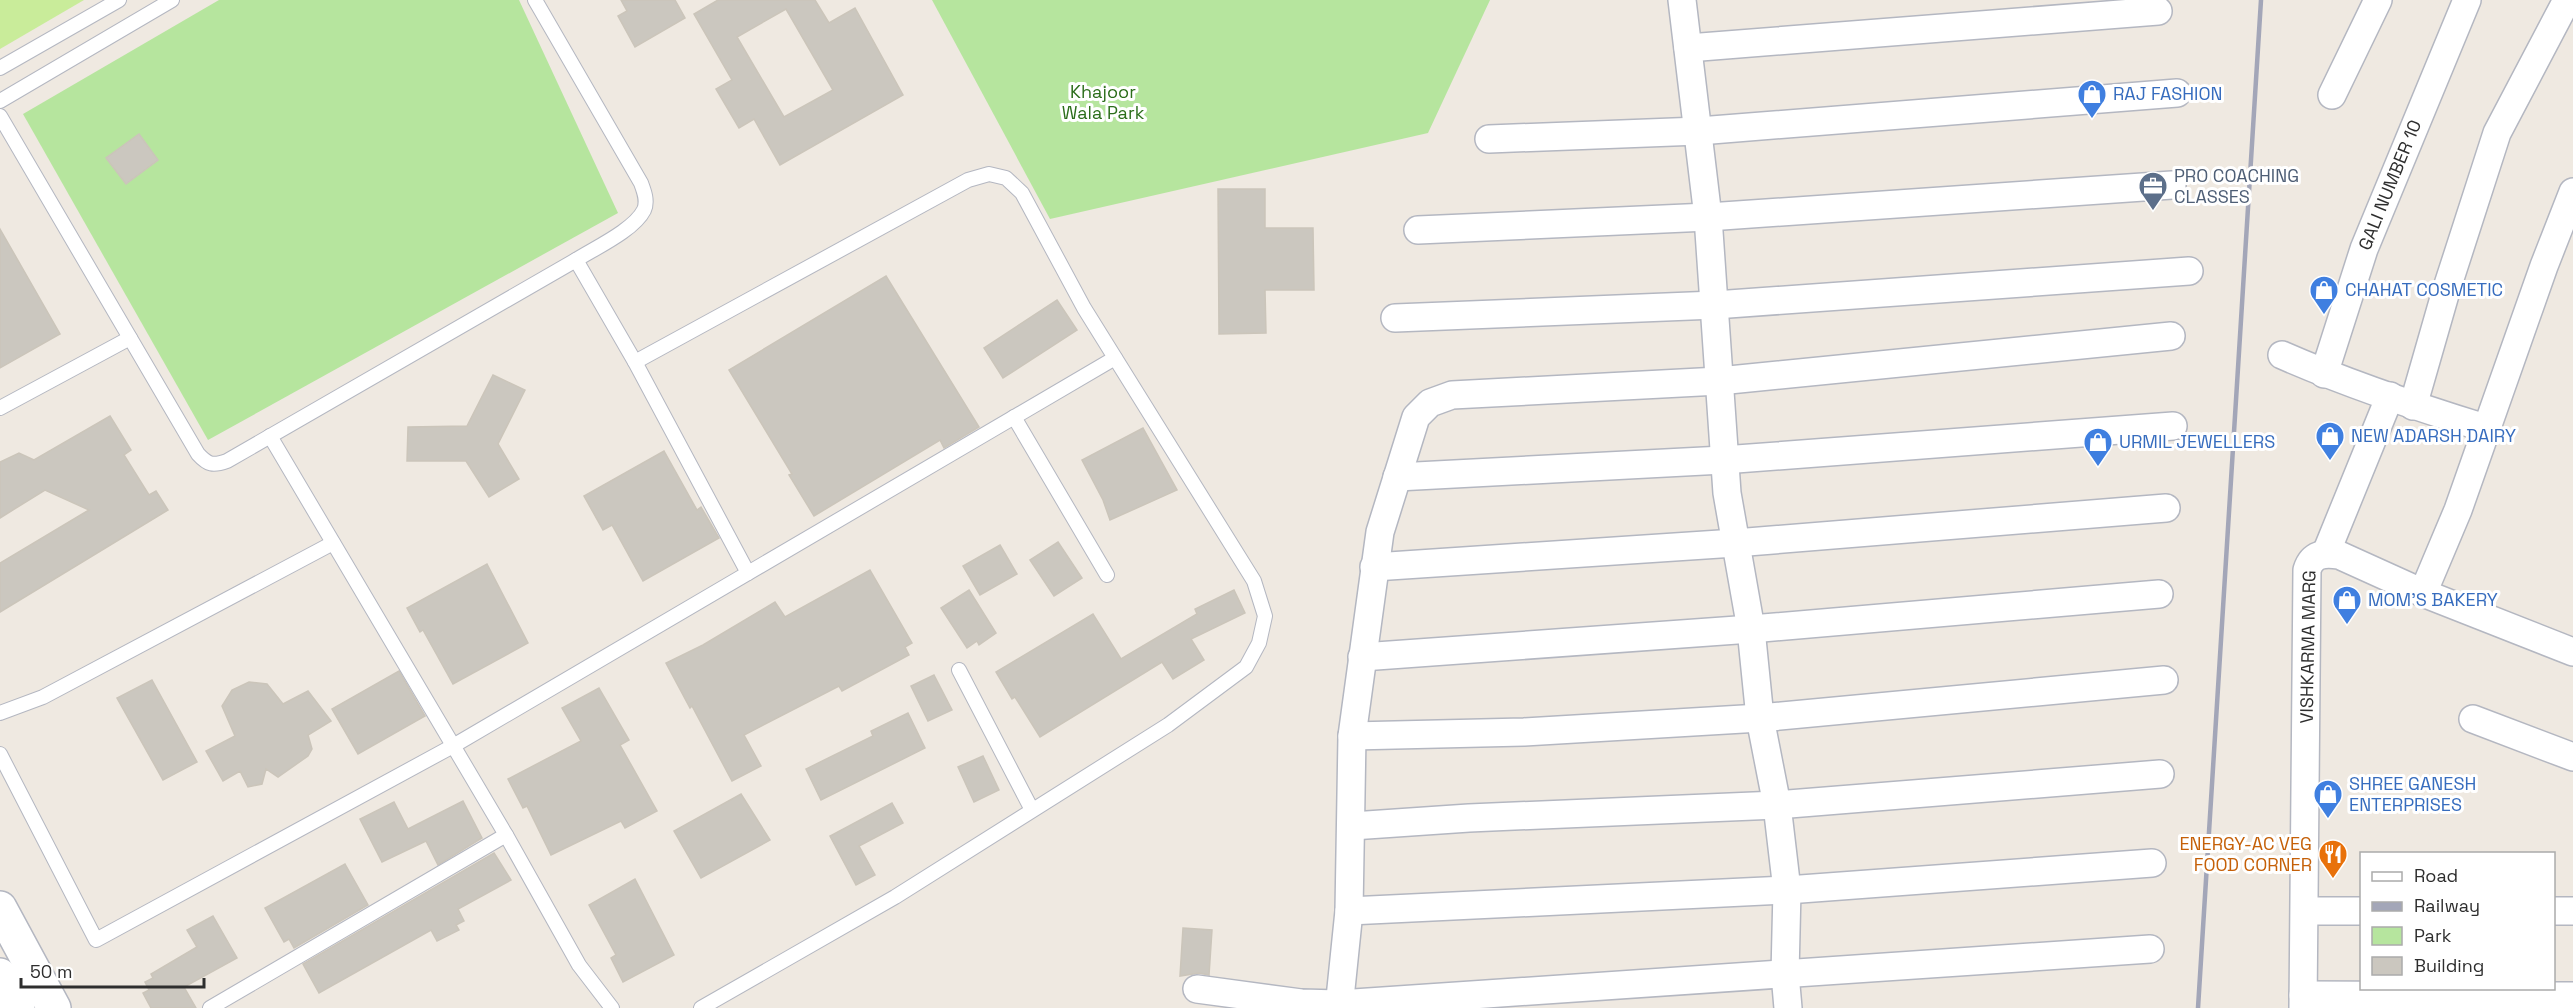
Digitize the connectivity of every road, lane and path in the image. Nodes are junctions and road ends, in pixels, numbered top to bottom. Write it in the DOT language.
graph roads {
  1 [pos="119,0"];
  2 [pos="172,0"];
  3 [pos="535,0"];
  4 [pos="1682,0"];
  5 [pos="2378,0"];
  6 [pos="2467,0"];
  7 [pos="2567,0"];
  8 [pos="2158,11"];
  9 [pos="1688,48"];
  10 [pos="0,69"];
  11 [pos="2177,93"];
  12 [pos="2332,94"];
  13 [pos="0,101"];
  14 [pos="0,116"];
  15 [pos="1699,130"];
  16 [pos="1489,139"];
  17 [pos="2172,185"];
  18 [pos="2573,192"];
  19 [pos="1708,217"];
  20 [pos="1418,230"];
  21 [pos="576,260"];
  22 [pos="2189,271"];
  23 [pos="1715,305"];
  24 [pos="1395,318"];
  25 [pos="2171,336"];
  26 [pos="130,338"];
  27 [pos="2282,356"];
  28 [pos="1115,358"];
  29 [pos="635,362"];
  30 [pos="2324,374"];
  31 [pos="1719,381"];
  32 [pos="2402,401"];
  33 [pos="0,408"];
  34 [pos="1014,417"];
  35 [pos="2173,426"];
  36 [pos="2486,428"];
  37 [pos="270,436"];
  38 [pos="1724,460"];
  39 [pos="1397,477"];
  40 [pos="2166,508"];
  41 [pos="333,543"];
  42 [pos="1735,543"];
  43 [pos="2326,554"];
  44 [pos="1374,567"];
  45 [pos="748,573"];
  46 [pos="1107,575"];
  47 [pos="2423,593"];
  48 [pos="2159,594"];
  49 [pos="1751,629"];
  50 [pos="2572,650"];
  51 [pos="1362,657"];
  52 [pos="959,670"];
  53 [pos="2164,680"];
  54 [pos="0,713"];
  55 [pos="1760,718"];
  56 [pos="2473,719"];
  57 [pos="1352,736"];
  58 [pos="453,746"];
  59 [pos="0,753"];
  60 [pos="2573,757"];
  61 [pos="2160,774"];
  62 [pos="1777,805"];
  63 [pos="1032,810"];
  64 [pos="1352,826"];
  65 [pos="506,835"];
  66 [pos="2152,863"];
  67 [pos="1787,890"];
  68 [pos="0,908"];
  69 [pos="1349,910"];
  70 [pos="2305,910"];
  71 [pos="2360,911"];
  72 [pos="2555,911"];
  73 [pos="2573,911"];
  74 [pos="2150,949"];
  75 [pos="1785,974"];
  76 [pos="0,975"];
  77 [pos="1197,988"];
  78 [pos="2573,996"];
  79 [pos="2303,1002"];
  80 [pos="1339,1006"];
  81 [pos="18,1008"];
  82 [pos="54,1008"];
  83 [pos="210,1008"];
  84 [pos="612,1008"];
  85 [pos="701,1008"];
  86 [pos="1788,1008"];
  1 -- 10 [label="lane"];
  2 -- 13 [label="lane"];
  3 -- 21 [label="lane"];
  4 -- 9 [label="street"];
  5 -- 12 [label="street"];
  6 -- 30 [label="street, GALI NUMBER 10"];
  7 -- 32 [label="street"];
  8 -- 9 [label="street"];
  9 -- 15 [label="street"];
  11 -- 15 [label="street"];
  14 -- 26 [label="lane"];
  15 -- 16 [label="street"];
  15 -- 19 [label="street"];
  17 -- 19 [label="street"];
  18 -- 36 [label="street"];
  19 -- 20 [label="street"];
  19 -- 23 [label="street"];
  21 -- 29 [label="lane"];
  21 -- 37 [label="lane"];
  22 -- 23 [label="street"];
  23 -- 24 [label="street"];
  23 -- 31 [label="street"];
  25 -- 31 [label="street"];
  26 -- 33 [label="lane"];
  26 -- 37 [label="lane"];
  27 -- 30 [label="street"];
  28 -- 29 [label="lane"];
  28 -- 34 [label="lane"];
  28 -- 63 [label="lane"];
  29 -- 45 [label="lane"];
  30 -- 32 [label="street"];
  31 -- 38 [label="street"];
  31 -- 39 [label="street"];
  32 -- 36 [label="street"];
  32 -- 43 [label="street"];
  34 -- 45 [label="lane"];
  34 -- 46 [label="lane"];
  35 -- 38 [label="street"];
  36 -- 47 [label="street"];
  37 -- 41 [label="lane"];
  38 -- 39 [label="street"];
  38 -- 42 [label="street"];
  39 -- 44 [label="street"];
  40 -- 42 [label="street"];
  41 -- 54 [label="lane"];
  41 -- 58 [label="lane"];
  42 -- 44 [label="street"];
  42 -- 49 [label="street"];
  43 -- 47 [label="street, VISHKARMA MARG"];
  43 -- 70 [label="street, VISHKARMA MARG"];
  44 -- 51 [label="street"];
  45 -- 58 [label="lane"];
  47 -- 50 [label="street, VISHKARMA MARG"];
  48 -- 49 [label="street"];
  49 -- 51 [label="street"];
  49 -- 55 [label="street"];
  51 -- 57 [label="street"];
  52 -- 63 [label="lane"];
  53 -- 55 [label="street"];
  55 -- 57 [label="street"];
  55 -- 62 [label="street"];
  56 -- 60 [label="street"];
  57 -- 64 [label="street"];
  58 -- 59 [label="lane"];
  58 -- 65 [label="lane"];
  61 -- 62 [label="street"];
  62 -- 64 [label="street"];
  62 -- 67 [label="street"];
  63 -- 85 [label="lane"];
  64 -- 69 [label="street"];
  65 -- 83 [label="lane"];
  65 -- 84 [label="lane"];
  66 -- 67 [label="street"];
  67 -- 69 [label="street"];
  67 -- 75 [label="street"];
  68 -- 82 [label="main road"];
  69 -- 80 [label="street"];
  70 -- 71 [label="street"];
  70 -- 79 [label="street"];
  72 -- 73 [label="street"];
  74 -- 75 [label="street"];
  75 -- 80 [label="street"];
  75 -- 86 [label="street"];
  76 -- 81 [label="main road"];
  77 -- 80 [label="street"];
  78 -- 79 [label="street"];
}
